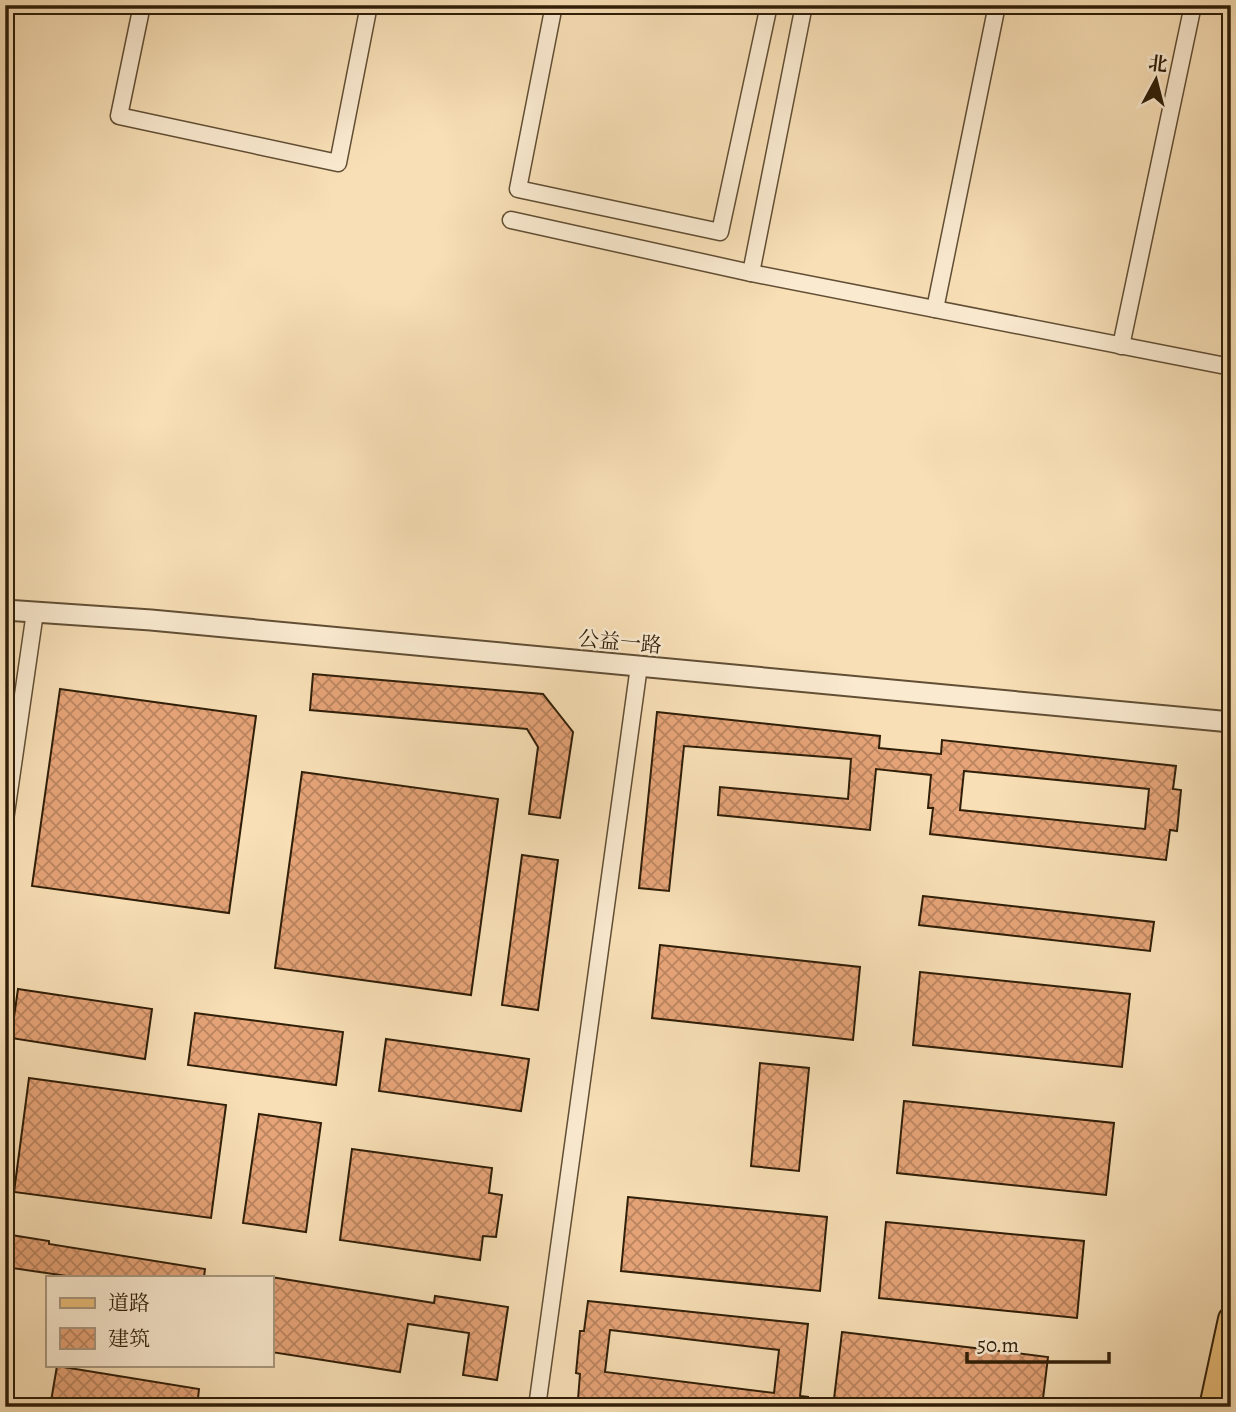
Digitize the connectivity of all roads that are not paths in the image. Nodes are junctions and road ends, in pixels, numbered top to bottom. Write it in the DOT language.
graph roads {
  1 [pos="142,5"];
  2 [pos="369,5"];
  3 [pos="554,5"];
  4 [pos="769,5"];
  5 [pos="804,5"];
  6 [pos="997,5"];
  7 [pos="1193,5"];
  8 [pos="511,219"];
  9 [pos="751,273"];
  10 [pos="935,309"];
  11 [pos="1121,346"];
  12 [pos="1231,368"];
  13 [pos="5,610"];
  14 [pos="35,612"];
  15 [pos="639,666"];
  16 [pos="1231,722"];
  17 [pos="5,820"];
  18 [pos="1231,1319"];
  19 [pos="537,1407"];
  20 [pos="1212,1407"];
  1 -- 2 [label="street"];
  3 -- 4 [label="street"];
  5 -- 9 [label="street"];
  6 -- 10 [label="street"];
  7 -- 11 [label="street"];
  8 -- 9 [label="street"];
  9 -- 10 [label="street"];
  10 -- 11 [label="street"];
  11 -- 12 [label="street"];
  13 -- 14 [label="street, 公益一路"];
  14 -- 15 [label="street, 公益一路"];
  14 -- 17 [label="street"];
  15 -- 16 [label="street, 公益一路"];
  15 -- 19 [label="street"];
  18 -- 20 [label="main road"];
}
